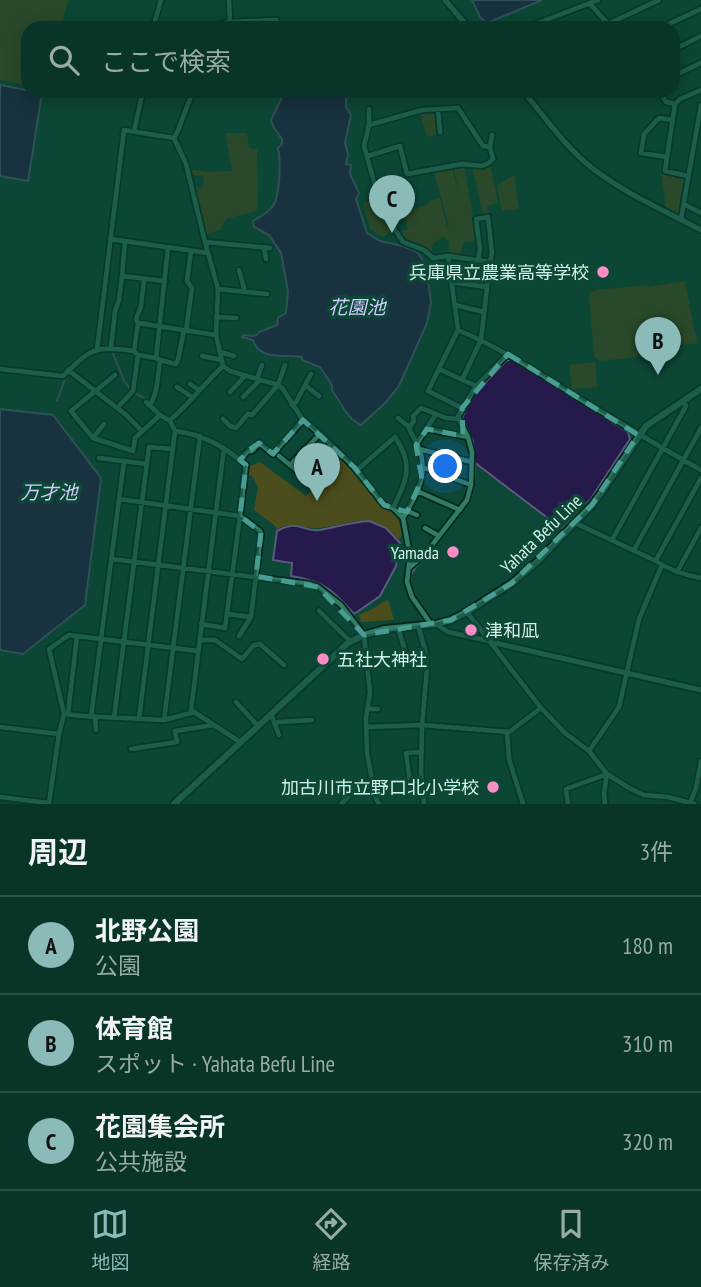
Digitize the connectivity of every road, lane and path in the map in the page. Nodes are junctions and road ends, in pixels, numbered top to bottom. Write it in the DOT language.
graph roads {
  1 [pos="161,0"];
  2 [pos="229,0"];
  3 [pos="445,0"];
  4 [pos="598,0"];
  5 [pos="659,0"];
  6 [pos="590,4"];
  7 [pos="701,9"];
  8 [pos="276,20"];
  9 [pos="155,21"];
  10 [pos="230,21"];
  11 [pos="253,21"];
  12 [pos="463,21"];
  13 [pos="545,21"];
  14 [pos="605,21"];
  15 [pos="619,21"];
  16 [pos="675,21"];
  17 [pos="701,36"];
  18 [pos="680,46"];
  19 [pos="701,63"];
  20 [pos="680,73"];
  21 [pos="701,90"];
  22 [pos="141,98"];
  23 [pos="191,98"];
  24 [pos="529,98"];
  25 [pos="663,98"];
  26 [pos="675,104"];
  27 [pos="701,105"];
  28 [pos="369,109"];
  29 [pos="438,110"];
  30 [pos="673,120"];
  31 [pos="369,125"];
  32 [pos="134,131"];
  33 [pos="699,131"];
  34 [pos="440,132"];
  35 [pos="492,135"];
  36 [pos="174,138"];
  37 [pos="491,147"];
  38 [pos="368,156"];
  39 [pos="667,157"];
  40 [pos="688,176"];
  41 [pos="684,204"];
  42 [pos="701,213"];
  43 [pos="681,219"];
  44 [pos="701,230"];
  45 [pos="110,240"];
  46 [pos="125,242"];
  47 [pos="205,243"];
  48 [pos="168,248"];
  49 [pos="191,251"];
  50 [pos="208,253"];
  51 [pos="448,256"];
  52 [pos="267,259"];
  53 [pos="478,260"];
  54 [pos="490,262"];
  55 [pos="239,270"];
  56 [pos="122,276"];
  57 [pos="144,279"];
  58 [pos="165,281"];
  59 [pos="452,282"];
  60 [pos="487,287"];
  61 [pos="218,289"];
  62 [pos="245,292"];
  63 [pos="267,294"];
  64 [pos="454,305"];
  65 [pos="484,312"];
  66 [pos="216,317"];
  67 [pos="236,318"];
  68 [pos="138,323"];
  69 [pos="160,326"];
  70 [pos="458,330"];
  71 [pos="185,331"];
  72 [pos="216,335"];
  73 [pos="481,340"];
  74 [pos="111,348"];
  75 [pos="97,349"];
  76 [pos="220,352"];
  77 [pos="136,353"];
  78 [pos="508,355"];
  79 [pos="202,356"];
  80 [pos="234,356"];
  81 [pos="158,359"];
  82 [pos="221,359"];
  83 [pos="262,365"];
  84 [pos="285,365"];
  85 [pos="223,366"];
  86 [pos="0,369"];
  87 [pos="439,369"];
  88 [pos="68,370"];
  89 [pos="311,374"];
  90 [pos="115,375"];
  91 [pos="245,376"];
  92 [pos="258,380"];
  93 [pos="462,380"];
  94 [pos="190,384"];
  95 [pos="278,385"];
  96 [pos="305,385"];
  97 [pos="476,386"];
  98 [pos="177,387"];
  99 [pos="701,389"];
  100 [pos="199,390"];
  101 [pos="95,391"];
  102 [pos="230,392"];
  103 [pos="319,396"];
  104 [pos="192,397"];
  105 [pos="243,397"];
  106 [pos="683,401"];
  107 [pos="292,405"];
  108 [pos="117,408"];
  109 [pos="463,408"];
  110 [pos="436,414"];
  111 [pos="160,415"];
  112 [pos="397,418"];
  113 [pos="223,419"];
  114 [pos="459,419"];
  115 [pos="303,420"];
  116 [pos="170,421"];
  117 [pos="104,424"];
  118 [pos="236,428"];
  119 [pos="409,428"];
  120 [pos="701,428"];
  121 [pos="427,429"];
  122 [pos="142,431"];
  123 [pos="175,431"];
  124 [pos="242,433"];
  125 [pos="320,434"];
  126 [pos="638,435"];
  127 [pos="200,436"];
  128 [pos="468,437"];
  129 [pos="93,438"];
  130 [pos="418,447"];
  131 [pos="224,448"];
  132 [pos="334,448"];
  133 [pos="663,448"];
  134 [pos="173,449"];
  135 [pos="99,458"];
  136 [pos="280,459"];
  137 [pos="240,460"];
  138 [pos="684,460"];
  139 [pos="124,461"];
  140 [pos="472,463"];
  141 [pos="147,464"];
  142 [pos="319,464"];
  143 [pos="290,465"];
  144 [pos="422,467"];
  145 [pos="357,470"];
  146 [pos="701,470"];
  147 [pos="701,478"];
  148 [pos="307,479"];
  149 [pos="471,485"];
  150 [pos="418,491"];
  151 [pos="119,499"];
  152 [pos="142,502"];
  153 [pos="165,505"];
  154 [pos="393,508"];
  155 [pos="191,509"];
  156 [pos="407,510"];
  157 [pos="460,510"];
  158 [pos="216,512"];
  159 [pos="417,515"];
  160 [pos="240,516"];
  161 [pos="403,518"];
  162 [pos="575,523"];
  163 [pos="425,528"];
  164 [pos="701,528"];
  165 [pos="439,536"];
  166 [pos="612,540"];
  167 [pos="634,550"];
  168 [pos="112,559"];
  169 [pos="135,561"];
  170 [pos="656,561"];
  171 [pos="158,564"];
  172 [pos="662,565"];
  173 [pos="183,567"];
  174 [pos="408,568"];
  175 [pos="208,570"];
  176 [pos="677,572"];
  177 [pos="233,574"];
  178 [pos="256,576"];
  179 [pos="701,577"];
  180 [pos="319,611"];
  181 [pos="467,612"];
  182 [pos="227,614"];
  183 [pos="251,617"];
  184 [pos="201,624"];
  185 [pos="434,624"];
  186 [pos="418,625"];
  187 [pos="398,627"];
  188 [pos="364,635"];
  189 [pos="77,636"];
  190 [pos="239,636"];
  191 [pos="101,639"];
  192 [pos="200,640"];
  193 [pos="125,641"];
  194 [pos="350,641"];
  195 [pos="491,642"];
  196 [pos="148,644"];
  197 [pos="173,647"];
  198 [pos="342,648"];
  199 [pos="425,649"];
  200 [pos="198,651"];
  201 [pos="284,665"];
  202 [pos="347,667"];
  203 [pos="625,672"];
  204 [pos="701,690"];
  205 [pos="236,702"];
  206 [pos="541,708"];
  207 [pos="367,709"];
  208 [pos="378,709"];
  209 [pos="195,712"];
  210 [pos="66,714"];
  211 [pos="271,714"];
  212 [pos="93,717"];
  213 [pos="114,718"];
  214 [pos="139,719"];
  215 [pos="164,720"];
  216 [pos="312,720"];
  217 [pos="275,724"];
  218 [pos="214,725"];
  219 [pos="258,726"];
  220 [pos="422,726"];
  221 [pos="0,727"];
  222 [pos="367,727"];
  223 [pos="96,730"];
  224 [pos="507,732"];
  225 [pos="59,734"];
  226 [pos="279,735"];
  227 [pos="241,743"];
  228 [pos="131,750"];
  229 [pos="589,751"];
  230 [pos="422,752"];
  231 [pos="701,761"];
  232 [pos="607,774"];
  233 [pos="372,780"];
  234 [pos="423,789"];
  235 [pos="662,796"];
  236 [pos="0,797"];
  237 [pos="692,803"];
  238 [pos="49,804"];
  239 [pos="174,804"];
  240 [pos="341,804"];
  241 [pos="379,804"];
  242 [pos="424,804"];
  243 [pos="523,804"];
  244 [pos="568,804"];
  245 [pos="605,804"];
  246 [pos="666,804"];
  1 -- 9 [label="street"];
  2 -- 10 [label="street"];
  3 -- 12 [label="street"];
  4 -- 6 [label="street"];
  5 -- 15 [label="street"];
  6 -- 13 [label="street"];
  6 -- 14 [label="street"];
  7 -- 16 [label="street"];
  8 -- 11 [label="street"];
  17 -- 18 [label="street"];
  19 -- 20 [label="street"];
  21 -- 26 [label="street"];
  22 -- 32 [label="street"];
  23 -- 36 [label="street"];
  24 -- 43 [label="street"];
  25 -- 26 [label="street"];
  26 -- 30 [label="street"];
  27 -- 33 [label="street"];
  28 -- 31 [label="street"];
  29 -- 31 [label="street"];
  29 -- 34 [label="street"];
  29 -- 37 [label="street"];
  30 -- 39 [label="street"];
  30 -- 39 [label="street"];
  31 -- 38 [label="street"];
  32 -- 36 [label="street"];
  32 -- 45 [label="street"];
  33 -- 40 [label="street"];
  35 -- 37 [label="street"];
  36 -- 47 [label="street"];
  37 -- 38 [label="street"];
  38 -- 51 [label="street"];
  39 -- 40 [label="street"];
  40 -- 41 [label="street"];
  41 -- 42 [label="street"];
  41 -- 43 [label="street"];
  43 -- 44 [label="street"];
  45 -- 46 [label="street"];
  45 -- 75 [label="street"];
  46 -- 48 [label="street"];
  46 -- 56 [label="street"];
  47 -- 50 [label="street"];
  47 -- 52 [label="street"];
  48 -- 49 [label="street"];
  48 -- 58 [label="street"];
  49 -- 50 [label="street"];
  49 -- 71 [label="street"];
  50 -- 61 [label="street"];
  51 -- 53 [label="street"];
  51 -- 59 [label="street"];
  53 -- 54 [label="street"];
  53 -- 54 [label="street"];
  54 -- 60 [label="street"];
  55 -- 62 [label="street"];
  56 -- 57 [label="street"];
  56 -- 74 [label="street"];
  57 -- 58 [label="street"];
  57 -- 68 [label="street"];
  58 -- 69 [label="street"];
  59 -- 60 [label="street"];
  59 -- 64 [label="street"];
  60 -- 65 [label="street"];
  61 -- 62 [label="street"];
  61 -- 66 [label="street"];
  62 -- 63 [label="street"];
  64 -- 65 [label="street"];
  64 -- 70 [label="street"];
  65 -- 73 [label="street"];
  66 -- 67 [label="street"];
  66 -- 72 [label="street"];
  68 -- 69 [label="street"];
  68 -- 77 [label="street"];
  69 -- 71 [label="street"];
  69 -- 81 [label="street"];
  70 -- 73 [label="street"];
  70 -- 87 [label="street"];
  71 -- 72 [label="street"];
  71 -- 81 [label="street"];
  72 -- 76 [label="street"];
  73 -- 78 [label="street"];
  73 -- 93 [label="street"];
  74 -- 75 [label="street"];
  74 -- 77 [label="street"];
  75 -- 88 [label="street"];
  76 -- 80 [label="street"];
  76 -- 82 [label="street"];
  77 -- 81 [label="street"];
  77 -- 108 [label="street"];
  78 -- 97 [label="street"];
  78 -- 126 [label="street"];
  79 -- 82 [label="street"];
  81 -- 111 [label="street"];
  82 -- 85 [label="street"];
  83 -- 92 [label="street"];
  84 -- 95 [label="street"];
  85 -- 91 [label="street"];
  85 -- 100 [label="street"];
  86 -- 88 [label="street"];
  87 -- 93 [label="street"];
  87 -- 109 [label="street"];
  88 -- 101 [label="street"];
  89 -- 96 [label="street"];
  90 -- 101 [label="street"];
  91 -- 92 [label="street"];
  91 -- 102 [label="street"];
  92 -- 95 [label="street"];
  92 -- 105 [label="street"];
  93 -- 97 [label="street"];
  94 -- 100 [label="street"];
  95 -- 107 [label="street"];
  95 -- 118 [label="street"];
  96 -- 103 [label="street"];
  96 -- 107 [label="street"];
  97 -- 109 [label="street"];
  98 -- 104 [label="street"];
  99 -- 106 [label="main road, Yahata Befu Line"];
  100 -- 104 [label="street"];
  101 -- 108 [label="street"];
  101 -- 129 [label="street"];
  104 -- 116 [label="street"];
  106 -- 126 [label="main road, Yahata Befu Line"];
  106 -- 133 [label="street"];
  107 -- 115 [label="street"];
  108 -- 122 [label="street"];
  109 -- 114 [label="street"];
  110 -- 114 [label="street"];
  110 -- 119 [label="street"];
  110 -- 121 [label="street"];
  111 -- 116 [label="street"];
  111 -- 122 [label="street"];
  112 -- 119 [label="street"];
  113 -- 118 [label="street"];
  114 -- 128 [label="street"];
  115 -- 125 [label="street"];
  115 -- 137 [label="street"];
  116 -- 123 [label="street"];
  117 -- 129 [label="street"];
  118 -- 124 [label="street"];
  119 -- 130 [label="street"];
  120 -- 138 [label="street"];
  121 -- 128 [label="street"];
  121 -- 130 [label="street"];
  122 -- 129 [label="street"];
  123 -- 127 [label="street"];
  123 -- 134 [label="street"];
  125 -- 132 [label="street"];
  125 -- 143 [label="street"];
  126 -- 133 [label="street"];
  126 -- 162 [label="main road, Yahata Befu Line"];
  127 -- 131 [label="street"];
  127 -- 155 [label="street"];
  128 -- 140 [label="street"];
  130 -- 140 [label="street"];
  130 -- 144 [label="street"];
  131 -- 137 [label="street"];
  131 -- 158 [label="street"];
  132 -- 142 [label="street"];
  132 -- 145 [label="street"];
  133 -- 138 [label="street"];
  133 -- 166 [label="street"];
  134 -- 141 [label="street"];
  134 -- 153 [label="street"];
  135 -- 139 [label="street"];
  136 -- 143 [label="street"];
  137 -- 160 [label="street"];
  138 -- 146 [label="street"];
  138 -- 167 [label="street"];
  139 -- 141 [label="street"];
  139 -- 151 [label="street"];
  140 -- 149 [label="street"];
  141 -- 152 [label="street"];
  143 -- 148 [label="street"];
  144 -- 149 [label="street"];
  144 -- 150 [label="street"];
  145 -- 154 [label="street"];
  145 -- 154 [label="street"];
  147 -- 170 [label="street"];
  149 -- 157 [label="street"];
  150 -- 156 [label="street"];
  150 -- 157 [label="street"];
  151 -- 152 [label="street"];
  151 -- 168 [label="street"];
  152 -- 153 [label="street"];
  152 -- 169 [label="street"];
  153 -- 155 [label="street"];
  153 -- 171 [label="street"];
  154 -- 161 [label="street"];
  155 -- 158 [label="street"];
  155 -- 173 [label="street"];
  156 -- 159 [label="street"];
  156 -- 161 [label="street"];
  157 -- 165 [label="street"];
  158 -- 160 [label="street"];
  158 -- 175 [label="street"];
  160 -- 177 [label="street"];
  160 -- 178 [label="street"];
  161 -- 174 [label="street"];
  162 -- 166 [label="street"];
  162 -- 181 [label="main road, Yahata Befu Line"];
  163 -- 165 [label="street"];
  164 -- 176 [label="street"];
  165 -- 174 [label="street"];
  166 -- 167 [label="street"];
  167 -- 170 [label="street"];
  168 -- 169 [label="street"];
  168 -- 191 [label="street"];
  169 -- 171 [label="street"];
  169 -- 193 [label="street"];
  170 -- 172 [label="street"];
  171 -- 173 [label="street"];
  171 -- 196 [label="street"];
  172 -- 176 [label="street"];
  172 -- 203 [label="street"];
  173 -- 175 [label="street"];
  173 -- 197 [label="street"];
  174 -- 185 [label="street"];
  175 -- 177 [label="street"];
  175 -- 184 [label="street"];
  176 -- 179 [label="street"];
  177 -- 178 [label="street"];
  177 -- 182 [label="street"];
  178 -- 183 [label="street"];
  178 -- 188 [label="street"];
  180 -- 194 [label="street"];
  181 -- 185 [label="main road, Yahata Befu Line"];
  181 -- 195 [label="street"];
  182 -- 183 [label="street"];
  182 -- 184 [label="street"];
  183 -- 190 [label="street"];
  184 -- 192 [label="street"];
  185 -- 186 [label="main road, Yahata Befu Line"];
  185 -- 195 [label="street"];
  186 -- 187 [label="main road, Yahata Befu Line"];
  186 -- 199 [label="street"];
  187 -- 188 [label="main road, Yahata Befu Line"];
  187 -- 199 [label="street"];
  188 -- 194 [label="main road, Yahata Befu Line"];
  188 -- 207 [label="street"];
  189 -- 191 [label="street"];
  189 -- 210 [label="street"];
  189 -- 210 [label="street"];
  191 -- 193 [label="street"];
  191 -- 212 [label="street"];
  192 -- 200 [label="street"];
  192 -- 201 [label="street"];
  193 -- 196 [label="street"];
  193 -- 213 [label="street"];
  194 -- 198 [label="main road, Yahata Befu Line"];
  195 -- 203 [label="street"];
  195 -- 206 [label="street"];
  196 -- 197 [label="street"];
  196 -- 214 [label="street"];
  197 -- 200 [label="street"];
  197 -- 215 [label="street"];
  198 -- 202 [label="street"];
  198 -- 211 [label="main road, Yahata Befu Line"];
  199 -- 220 [label="street"];
  200 -- 209 [label="street"];
  203 -- 204 [label="street"];
  203 -- 229 [label="street"];
  205 -- 219 [label="street"];
  206 -- 224 [label="street"];
  206 -- 229 [label="street"];
  207 -- 208 [label="street"];
  207 -- 222 [label="street"];
  209 -- 215 [label="street"];
  209 -- 218 [label="street"];
  210 -- 212 [label="street"];
  210 -- 225 [label="street"];
  211 -- 217 [label="street"];
  211 -- 219 [label="main road, Yahata Befu Line"];
  212 -- 213 [label="street"];
  212 -- 223 [label="street"];
  213 -- 214 [label="street"];
  214 -- 215 [label="street"];
  216 -- 217 [label="street"];
  217 -- 226 [label="street"];
  218 -- 227 [label="street"];
  218 -- 228 [label="street"];
  219 -- 227 [label="main road, Yahata Befu Line"];
  220 -- 222 [label="street"];
  220 -- 224 [label="street"];
  220 -- 230 [label="street"];
  221 -- 225 [label="street"];
  222 -- 233 [label="street"];
  224 -- 243 [label="street"];
  225 -- 238 [label="street"];
  227 -- 239 [label="main road, Yahata Befu Line"];
  229 -- 232 [label="street"];
  230 -- 234 [label="street"];
  230 -- 234 [label="street"];
  231 -- 237 [label="street"];
  232 -- 235 [label="street"];
  232 -- 244 [label="street"];
  232 -- 245 [label="street"];
  233 -- 240 [label="street"];
  233 -- 241 [label="street"];
  234 -- 242 [label="street"];
  235 -- 237 [label="street"];
  235 -- 246 [label="street"];
  236 -- 238 [label="street"];
}
